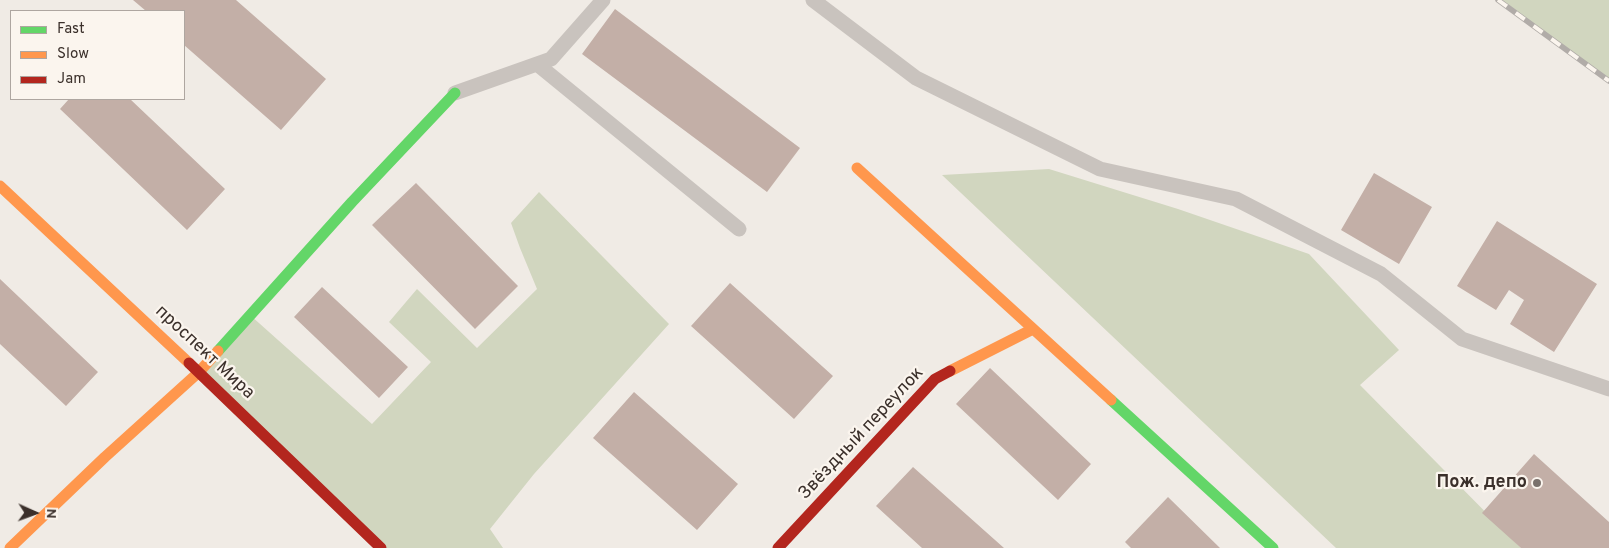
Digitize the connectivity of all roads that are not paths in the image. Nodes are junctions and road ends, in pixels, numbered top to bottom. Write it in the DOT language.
graph roads {
  1 [pos="603,0"];
  2 [pos="813,0"];
  3 [pos="537,64"];
  4 [pos="455,93"];
  5 [pos="857,168"];
  6 [pos="0,186"];
  7 [pos="739,229"];
  8 [pos="1033,329"];
  9 [pos="199,372"];
  10 [pos="1609,390"];
  11 [pos="10,548"];
  12 [pos="382,548"];
  13 [pos="778,548"];
  14 [pos="1273,548"];
  1 -- 3 [label="lane"];
  2 -- 10 [label="lane"];
  3 -- 4 [label="lane"];
  3 -- 7 [label="lane"];
  4 -- 9 [label="street"];
  5 -- 8 [label="street"];
  6 -- 9 [label="street, проспект Мира"];
  8 -- 13 [label="street, Звёздный переулок"];
  8 -- 14 [label="street"];
  9 -- 11 [label="street"];
  9 -- 12 [label="street, проспект Мира"];
}
